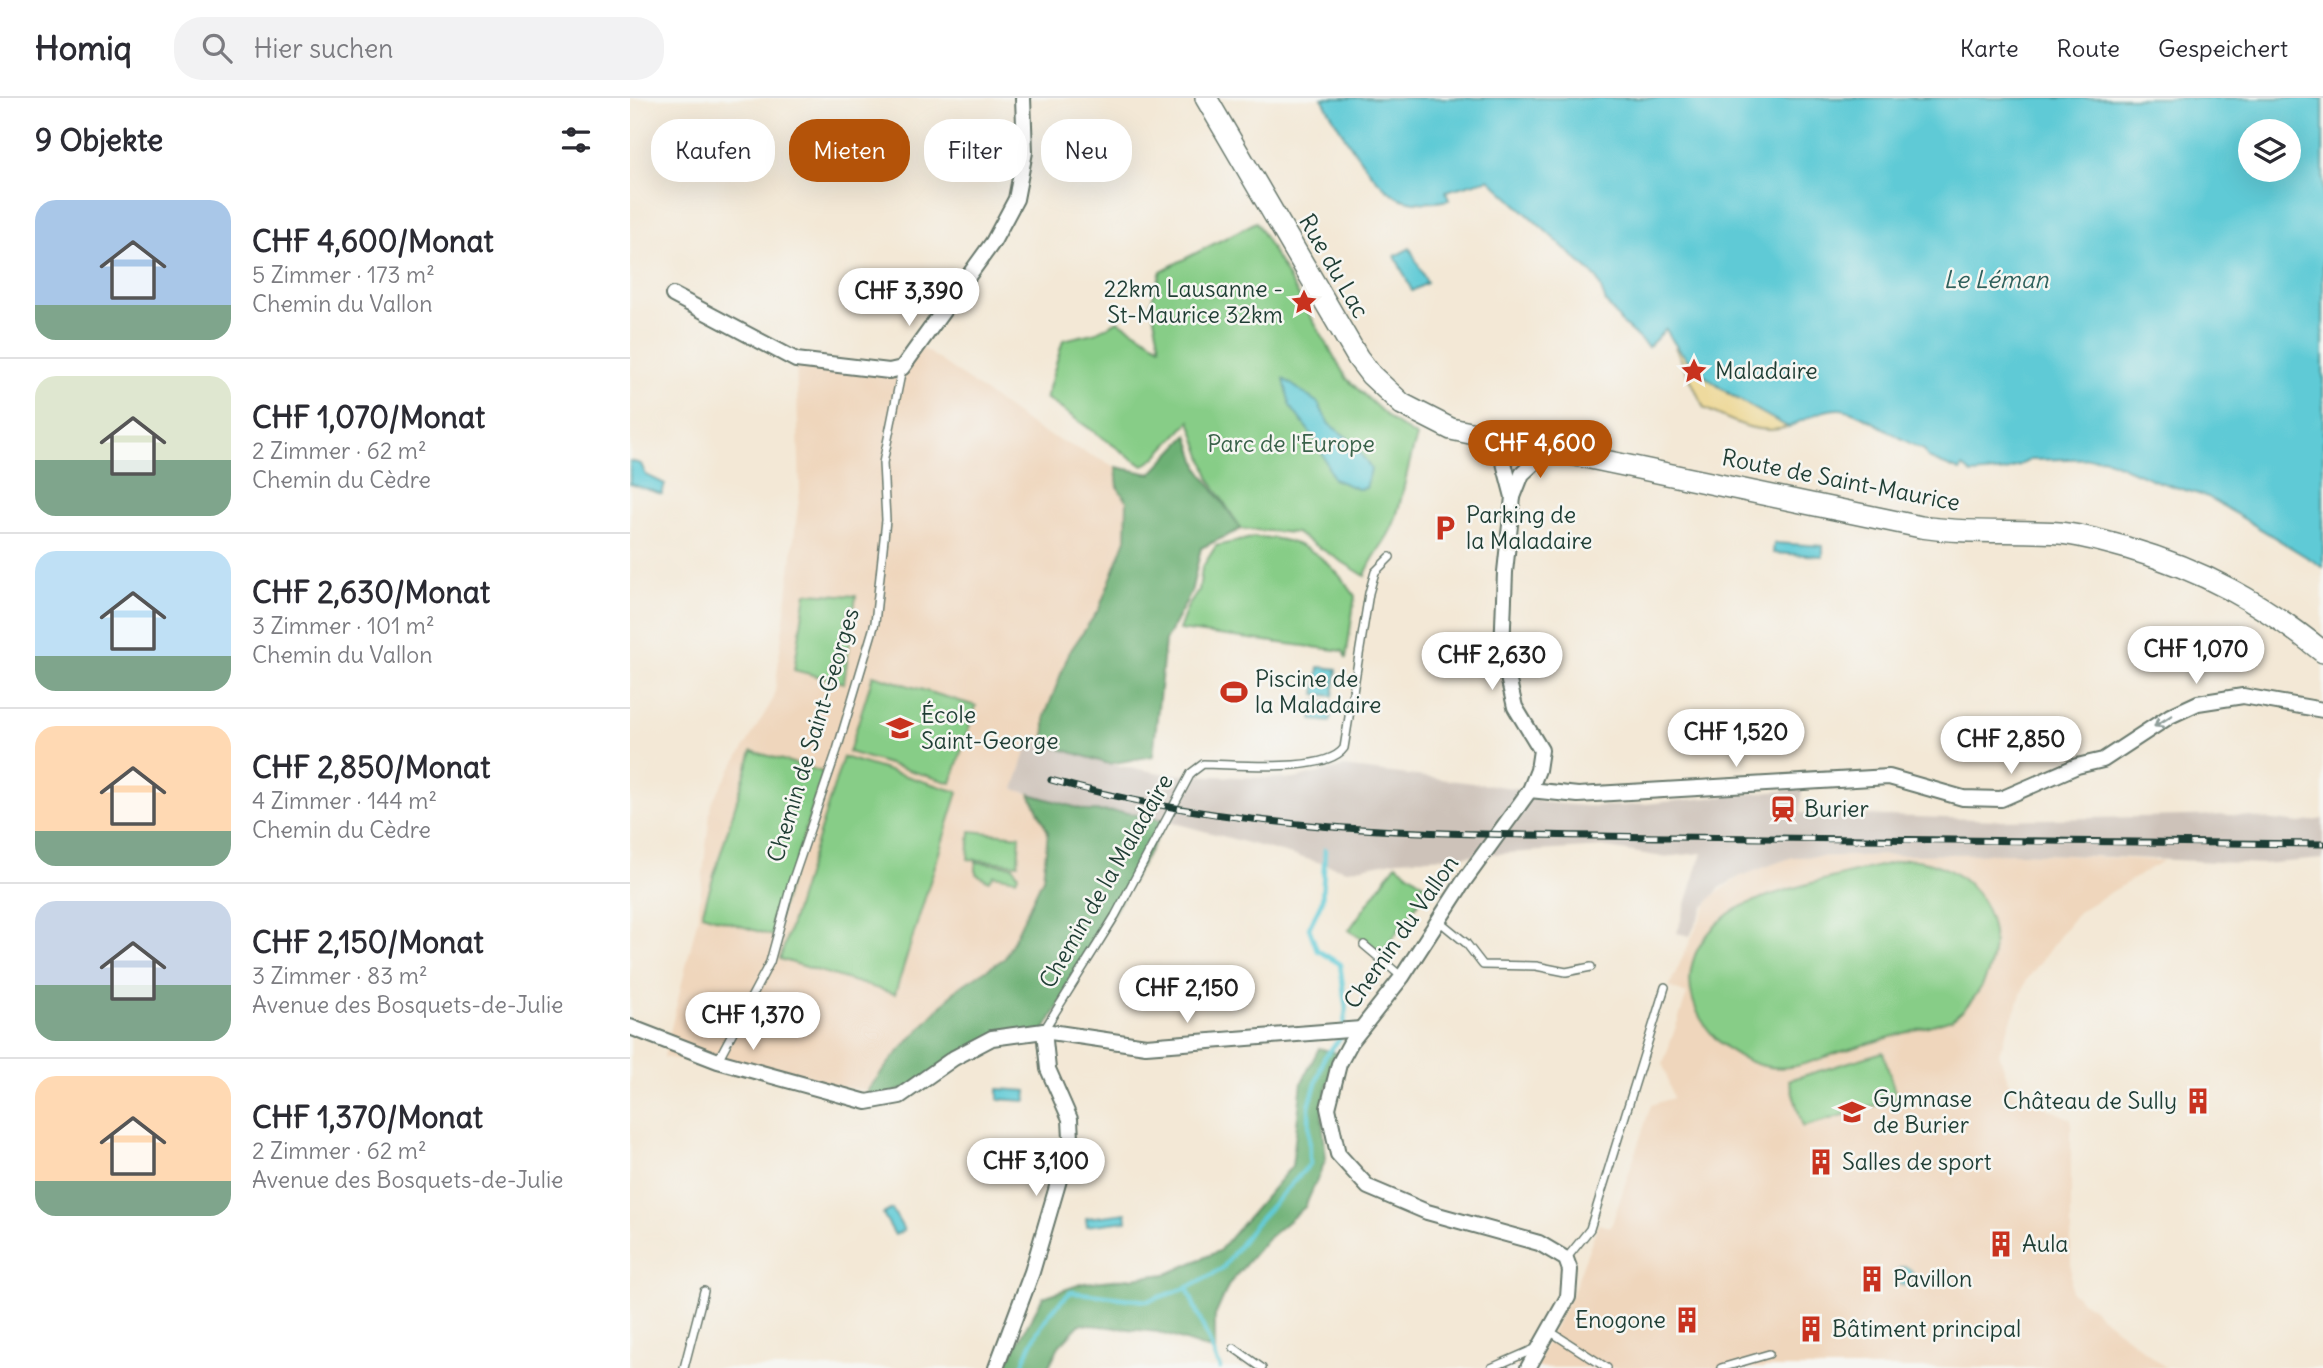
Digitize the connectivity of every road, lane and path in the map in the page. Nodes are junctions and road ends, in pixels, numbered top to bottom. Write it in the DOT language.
graph roads {
  1 [pos="1023,98"];
  2 [pos="1206,98"];
  3 [pos="673,295"];
  4 [pos="902,368"];
  5 [pos="1451,429"];
  6 [pos="1498,440"];
  7 [pos="1549,449"];
  8 [pos="1513,497"];
  9 [pos="1390,557"];
  10 [pos="2323,652"];
  11 [pos="2323,710"];
  12 [pos="1530,790"];
  13 [pos="1438,920"];
  14 [pos="1364,946"];
  15 [pos="1591,967"];
  16 [pos="1402,977"];
  17 [pos="1665,987"];
  18 [pos="630,1027"];
  19 [pos="1355,1029"];
  20 [pos="1044,1031"];
  21 [pos="718,1060"];
  22 [pos="1566,1259"];
  23 [pos="704,1291"];
  24 [pos="1547,1338"];
  25 [pos="1234,1348"];
  26 [pos="1769,1354"];
  27 [pos="684,1368"];
  28 [pos="996,1368"];
  29 [pos="1262,1368"];
  30 [pos="1491,1368"];
  31 [pos="1528,1368"];
  32 [pos="1607,1368"];
  33 [pos="1721,1368"];
  1 -- 4 [label="street, Chemin de Saint-Georges"];
  2 -- 5 [label="main road, Rue du Lac"];
  3 -- 4 [label="street"];
  4 -- 21 [label="lane, Chemin de Saint-Georges"];
  5 -- 6 [label="main road, Route de Saint-Maurice"];
  6 -- 7 [label="main road, Route de Saint-Maurice"];
  6 -- 8 [label="street, Chemin du Vallon"];
  7 -- 8 [label="street, Chemin du Vallon"];
  7 -- 10 [label="main road, Route de Saint-Maurice"];
  8 -- 12 [label="street, Chemin du Vallon"];
  9 -- 20 [label="lane, Chemin de la Maladaire"];
  11 -- 12 [label="street, one-way"];
  12 -- 13 [label="street, Chemin du Vallon"];
  13 -- 15 [label="lane"];
  13 -- 16 [label="street, Chemin du Vallon"];
  14 -- 16 [label="lane"];
  16 -- 19 [label="street, Chemin du Vallon"];
  17 -- 22 [label="lane"];
  18 -- 21 [label="street"];
  19 -- 20 [label="street"];
  19 -- 22 [label="street, Chemin du Vallon"];
  20 -- 21 [label="street"];
  20 -- 28 [label="street"];
  22 -- 24 [label="street"];
  23 -- 27 [label="lane"];
  24 -- 30 [label="lane"];
  24 -- 31 [label="street"];
  24 -- 32 [label="lane"];
  25 -- 29 [label="lane"];
  26 -- 33 [label="lane"];
}
